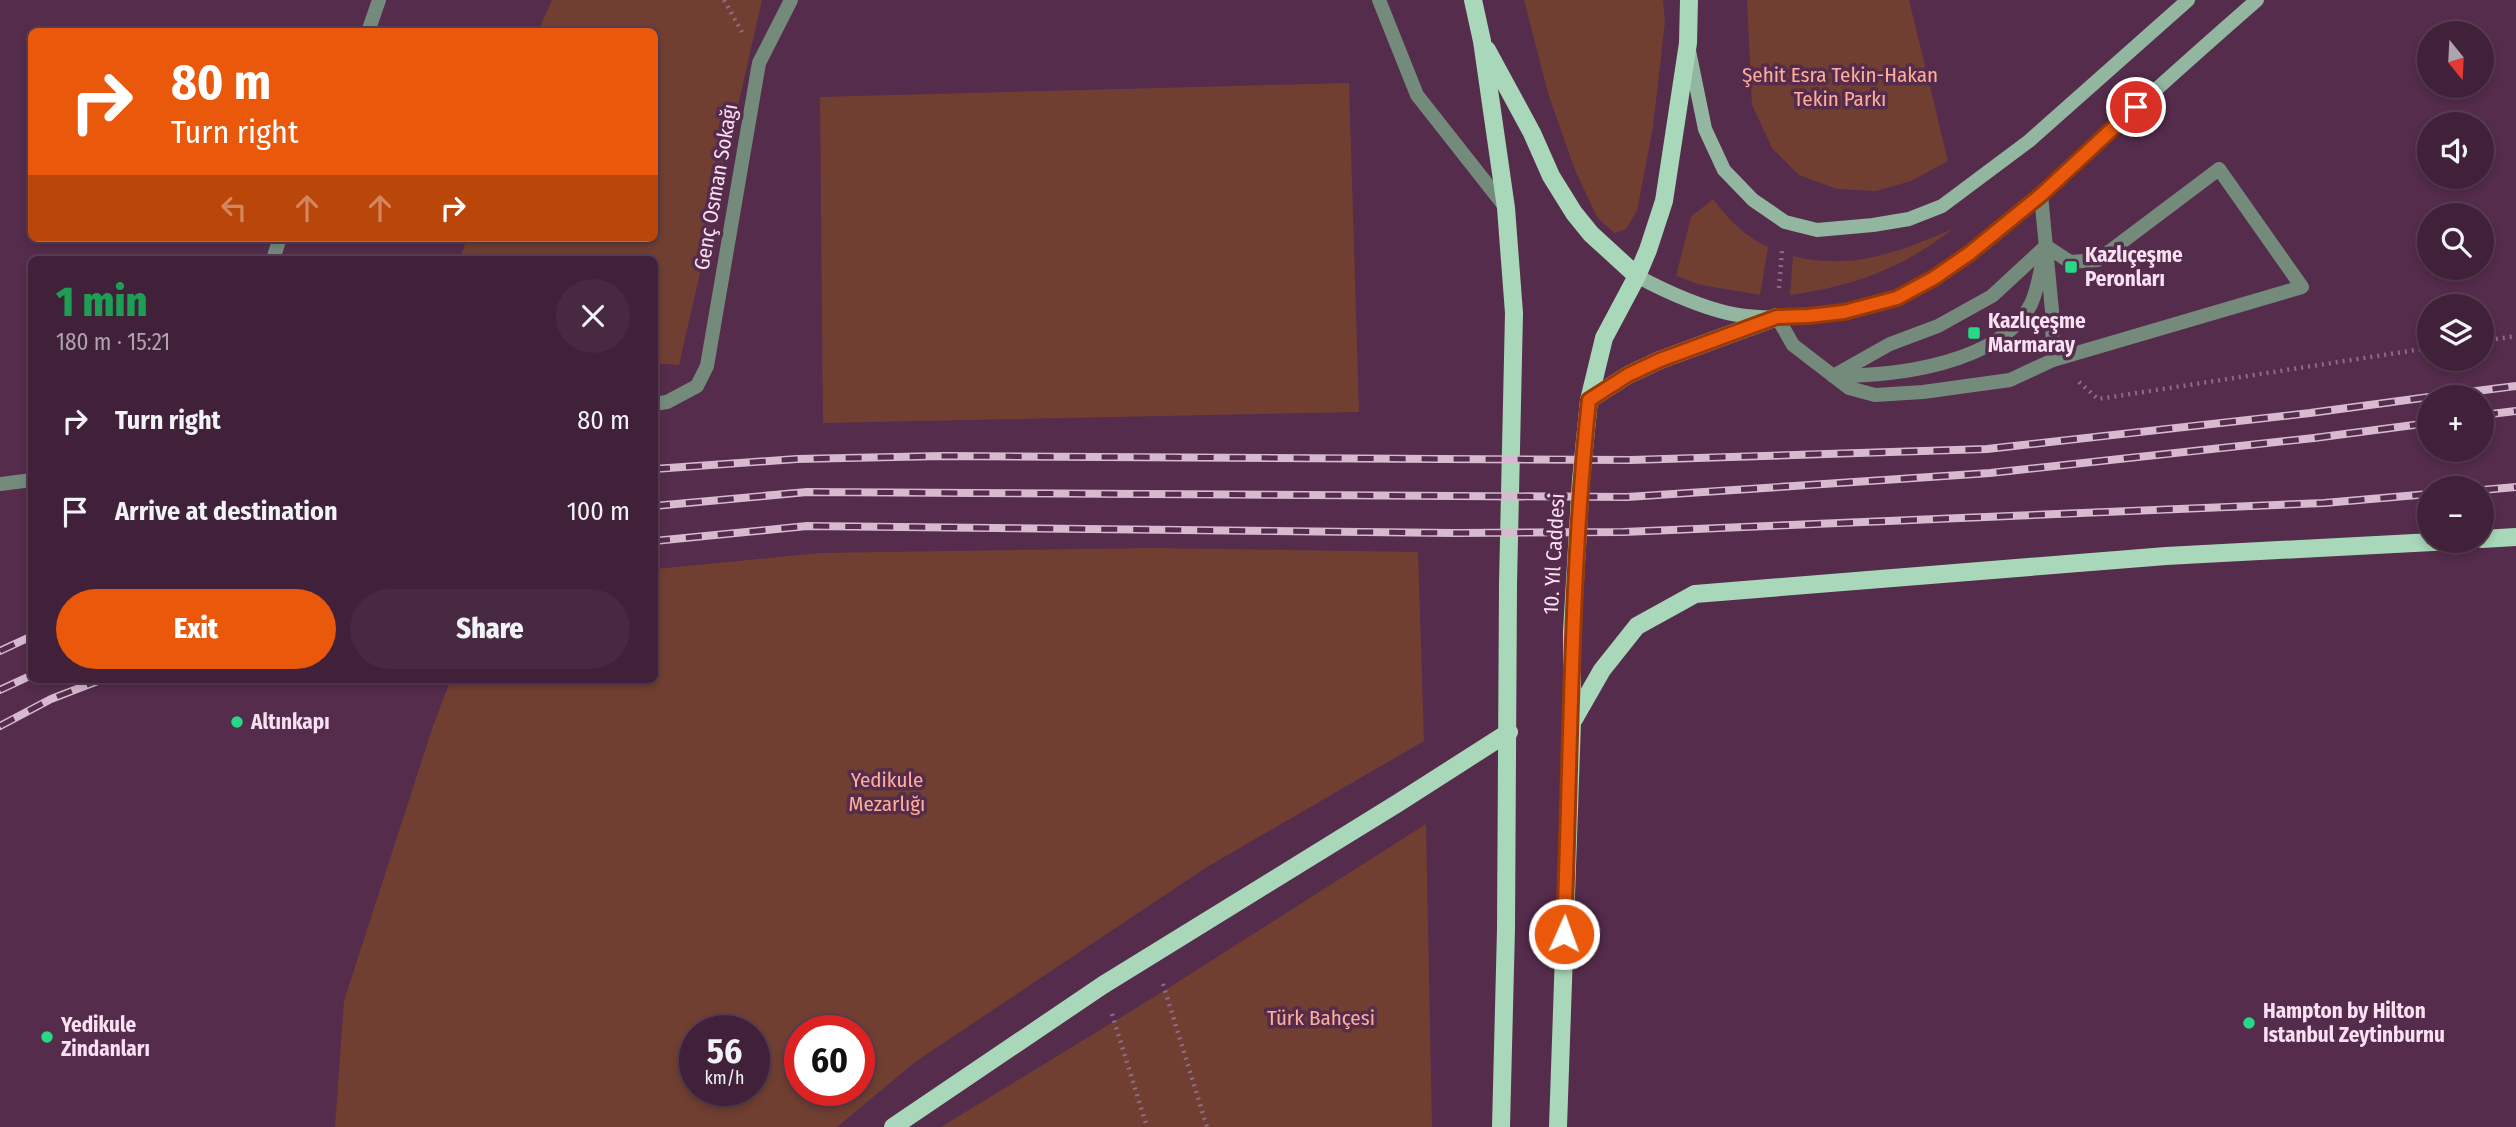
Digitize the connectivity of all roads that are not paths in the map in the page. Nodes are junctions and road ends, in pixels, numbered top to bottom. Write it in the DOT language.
graph roads {
  1 [pos="379,0"];
  2 [pos="791,0"];
  3 [pos="1379,0"];
  4 [pos="1474,0"];
  5 [pos="1689,0"];
  6 [pos="2188,0"];
  7 [pos="2257,0"];
  8 [pos="369,28"];
  9 [pos="1482,41"];
  10 [pos="1688,43"];
  11 [pos="2041,195"];
  12 [pos="1506,208"];
  13 [pos="2046,246"];
  14 [pos="1637,276"];
  15 [pos="1777,317"];
  16 [pos="2053,360"];
  17 [pos="1831,376"];
  18 [pos="1589,400"];
  19 [pos="658,403"];
  20 [pos="28,480"];
  21 [pos="0,484"];
  22 [pos="2516,537"];
  23 [pos="2494,538"];
  24 [pos="2417,543"];
  25 [pos="1572,722"];
  26 [pos="1509,732"];
  27 [pos="893,1127"];
  28 [pos="1501,1127"];
  29 [pos="1558,1127"];
  1 -- 8 [label="street"];
  2 -- 19 [label="street, Genç Osman Sokağı"];
  3 -- 12 [label="street"];
  4 -- 9 [label="main road, 10. Yıl Caddesi"];
  5 -- 10 [label="main road, 10. Yıl Caddesi"];
  6 -- 10 [label="main road"];
  7 -- 11 [label="main road"];
  9 -- 12 [label="main road, 10. Yıl Caddesi"];
  9 -- 14 [label="main road"];
  10 -- 14 [label="main road, 10. Yıl Caddesi"];
  11 -- 13 [label="street"];
  11 -- 15 [label="main road"];
  12 -- 26 [label="main road, 10. Yıl Caddesi"];
  13 -- 16 [label="street"];
  13 -- 16 [label="street"];
  13 -- 17 [label="street"];
  13 -- 17 [label="street"];
  14 -- 15 [label="main road"];
  14 -- 18 [label="main road, 10. Yıl Caddesi"];
  15 -- 17 [label="street"];
  15 -- 18 [label="main road"];
  16 -- 17 [label="street"];
  18 -- 25 [label="main road, 10. Yıl Caddesi"];
  20 -- 21 [label="street"];
  22 -- 23 [label="main road"];
  24 -- 25 [label="main road"];
  25 -- 29 [label="main road, 10. Yıl Caddesi"];
  26 -- 27 [label="main road"];
  26 -- 28 [label="main road, 10. Yıl Caddesi"];
}
